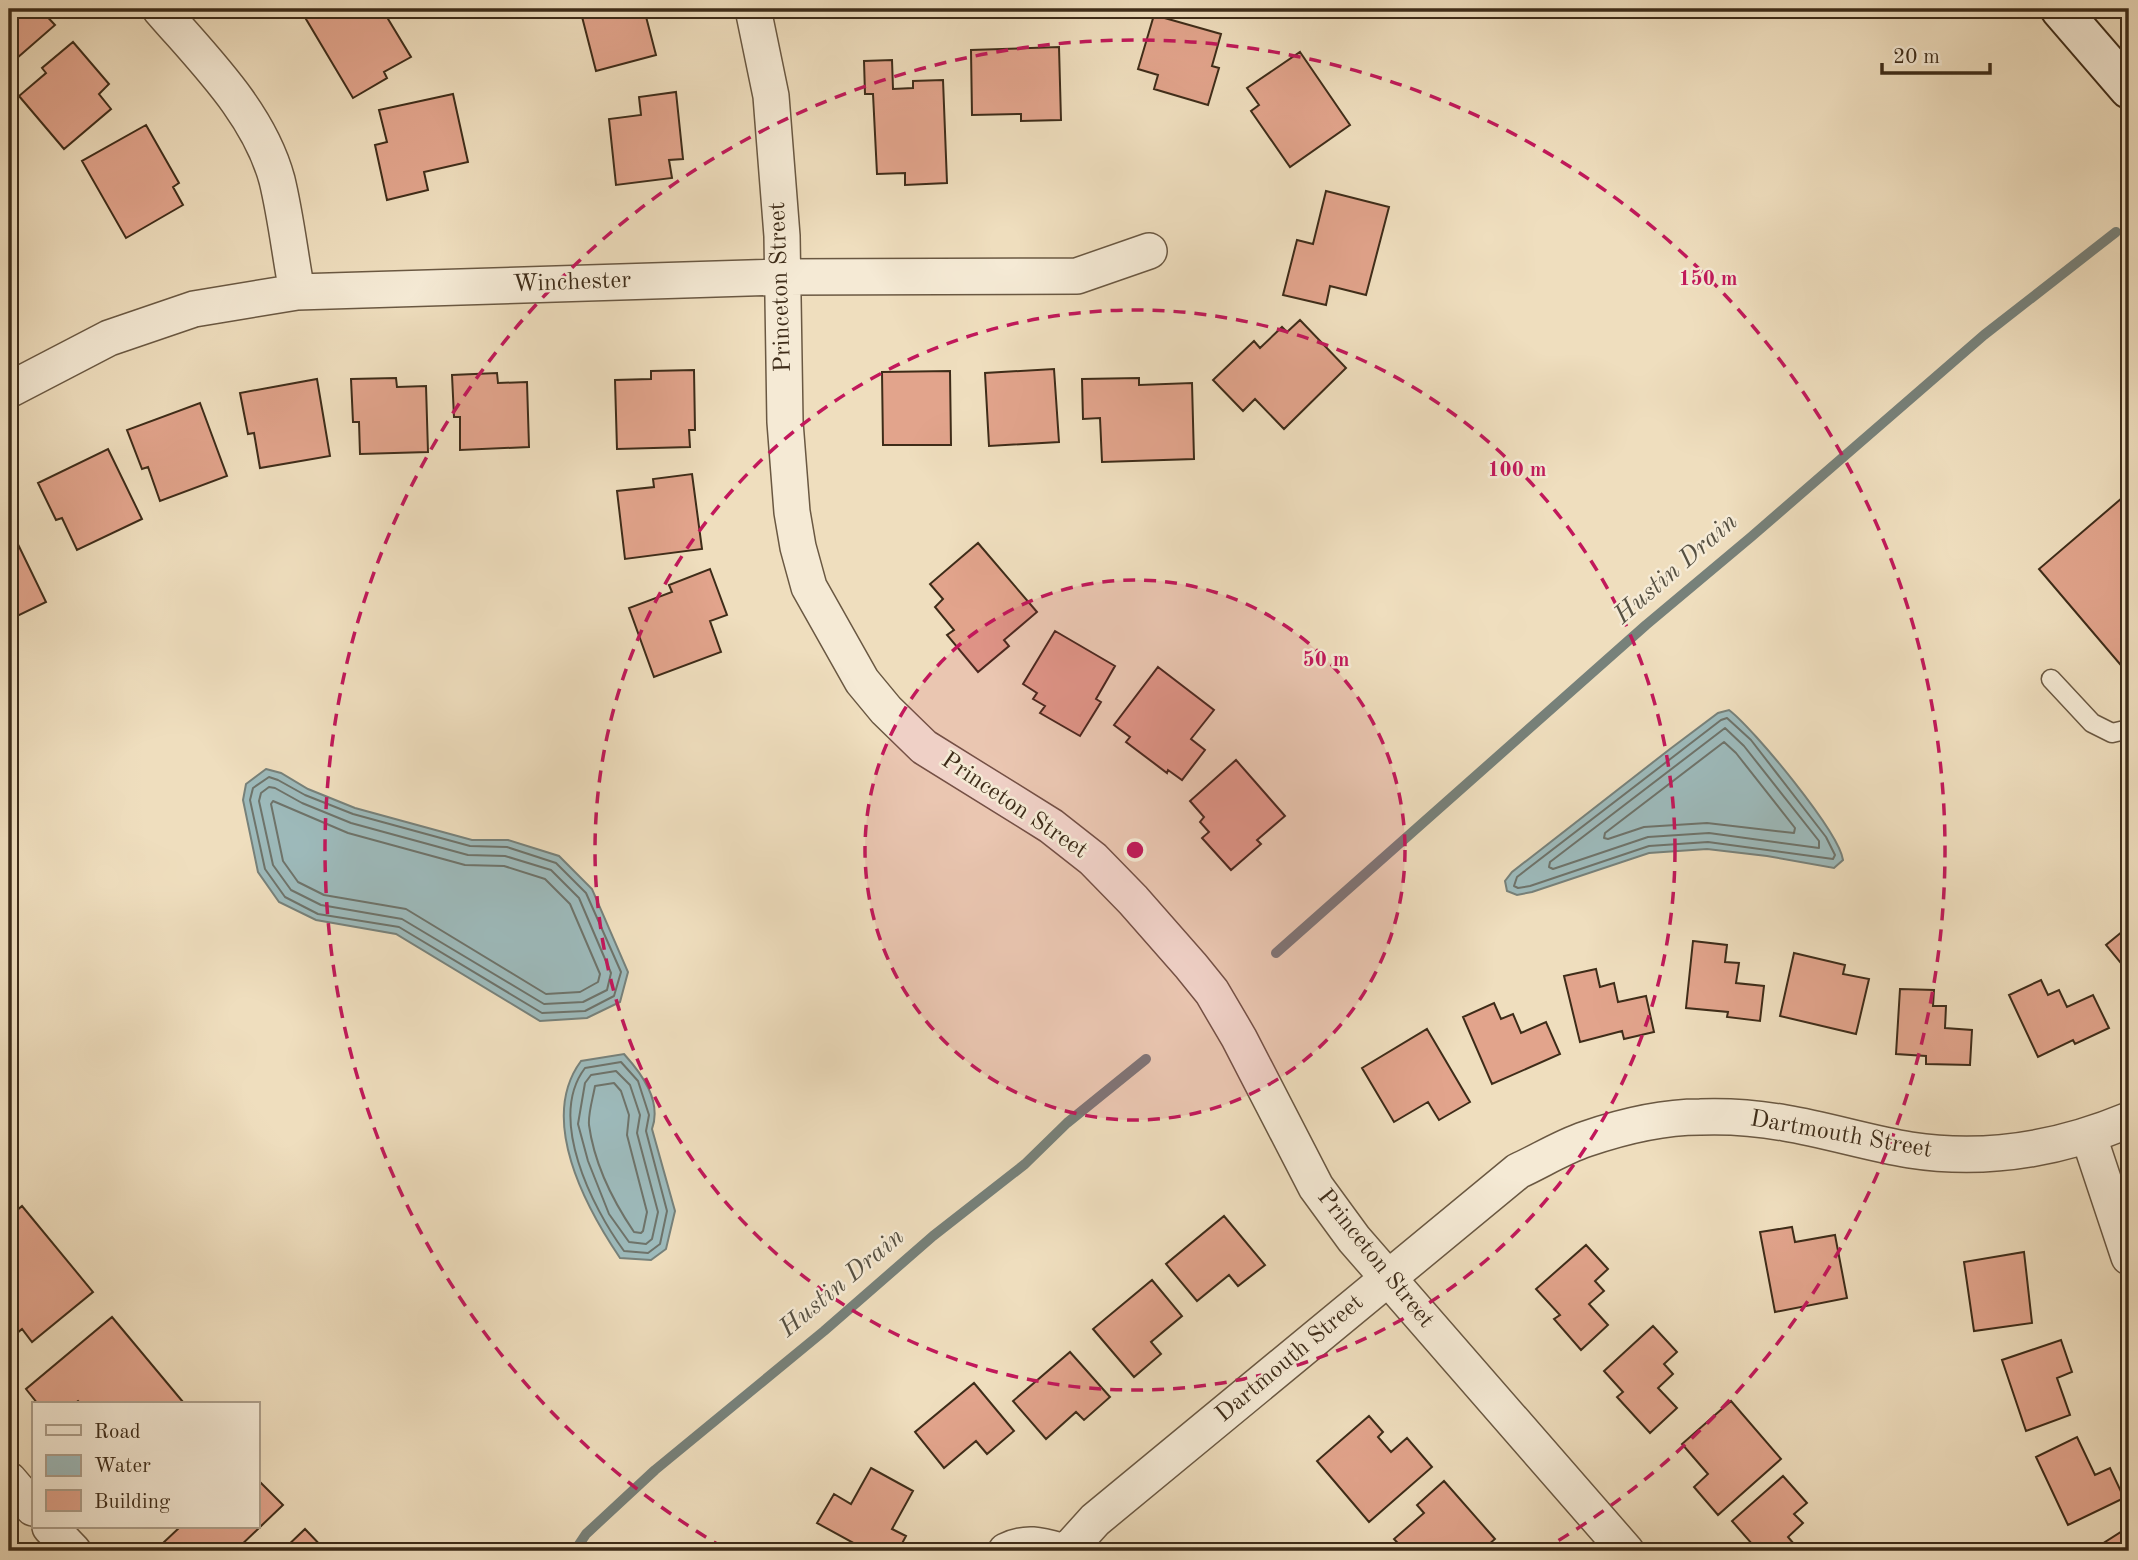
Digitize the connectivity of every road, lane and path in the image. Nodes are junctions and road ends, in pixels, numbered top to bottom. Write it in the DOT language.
graph roads {
  1 [pos="160,9"];
  2 [pos="753,9"];
  3 [pos="2060,9"];
  4 [pos="2129,89"];
  5 [pos="1149,251"];
  6 [pos="782,277"];
  7 [pos="297,292"];
  8 [pos="9,390"];
  9 [pos="2051,679"];
  10 [pos="2129,729"];
  11 [pos="2129,1121"];
  12 [pos="2089,1137"];
  13 [pos="2129,1257"];
  14 [pos="1388,1279"];
  15 [pos="9,1480"];
  16 [pos="32,1506"];
  17 [pos="51,1528"];
  18 [pos="73,1551"];
  19 [pos="1006,1551"];
  20 [pos="1061,1551"];
  21 [pos="1067,1551"];
  22 [pos="1626,1551"];
  1 -- 7 [label="street"];
  2 -- 6 [label="street, Princeton Street"];
  3 -- 4 [label="street"];
  5 -- 6 [label="street, Winchester"];
  6 -- 7 [label="street, Winchester"];
  6 -- 14 [label="street, Princeton Street"];
  7 -- 8 [label="street, Winchester"];
  9 -- 10 [label="lane"];
  11 -- 12 [label="street, Dartmouth Street"];
  12 -- 13 [label="street"];
  12 -- 14 [label="street, Dartmouth Street"];
  14 -- 21 [label="street, Dartmouth Street"];
  14 -- 22 [label="street, Princeton Street"];
  15 -- 16 [label="street"];
  17 -- 18 [label="street"];
  19 -- 20 [label="street"];
}
